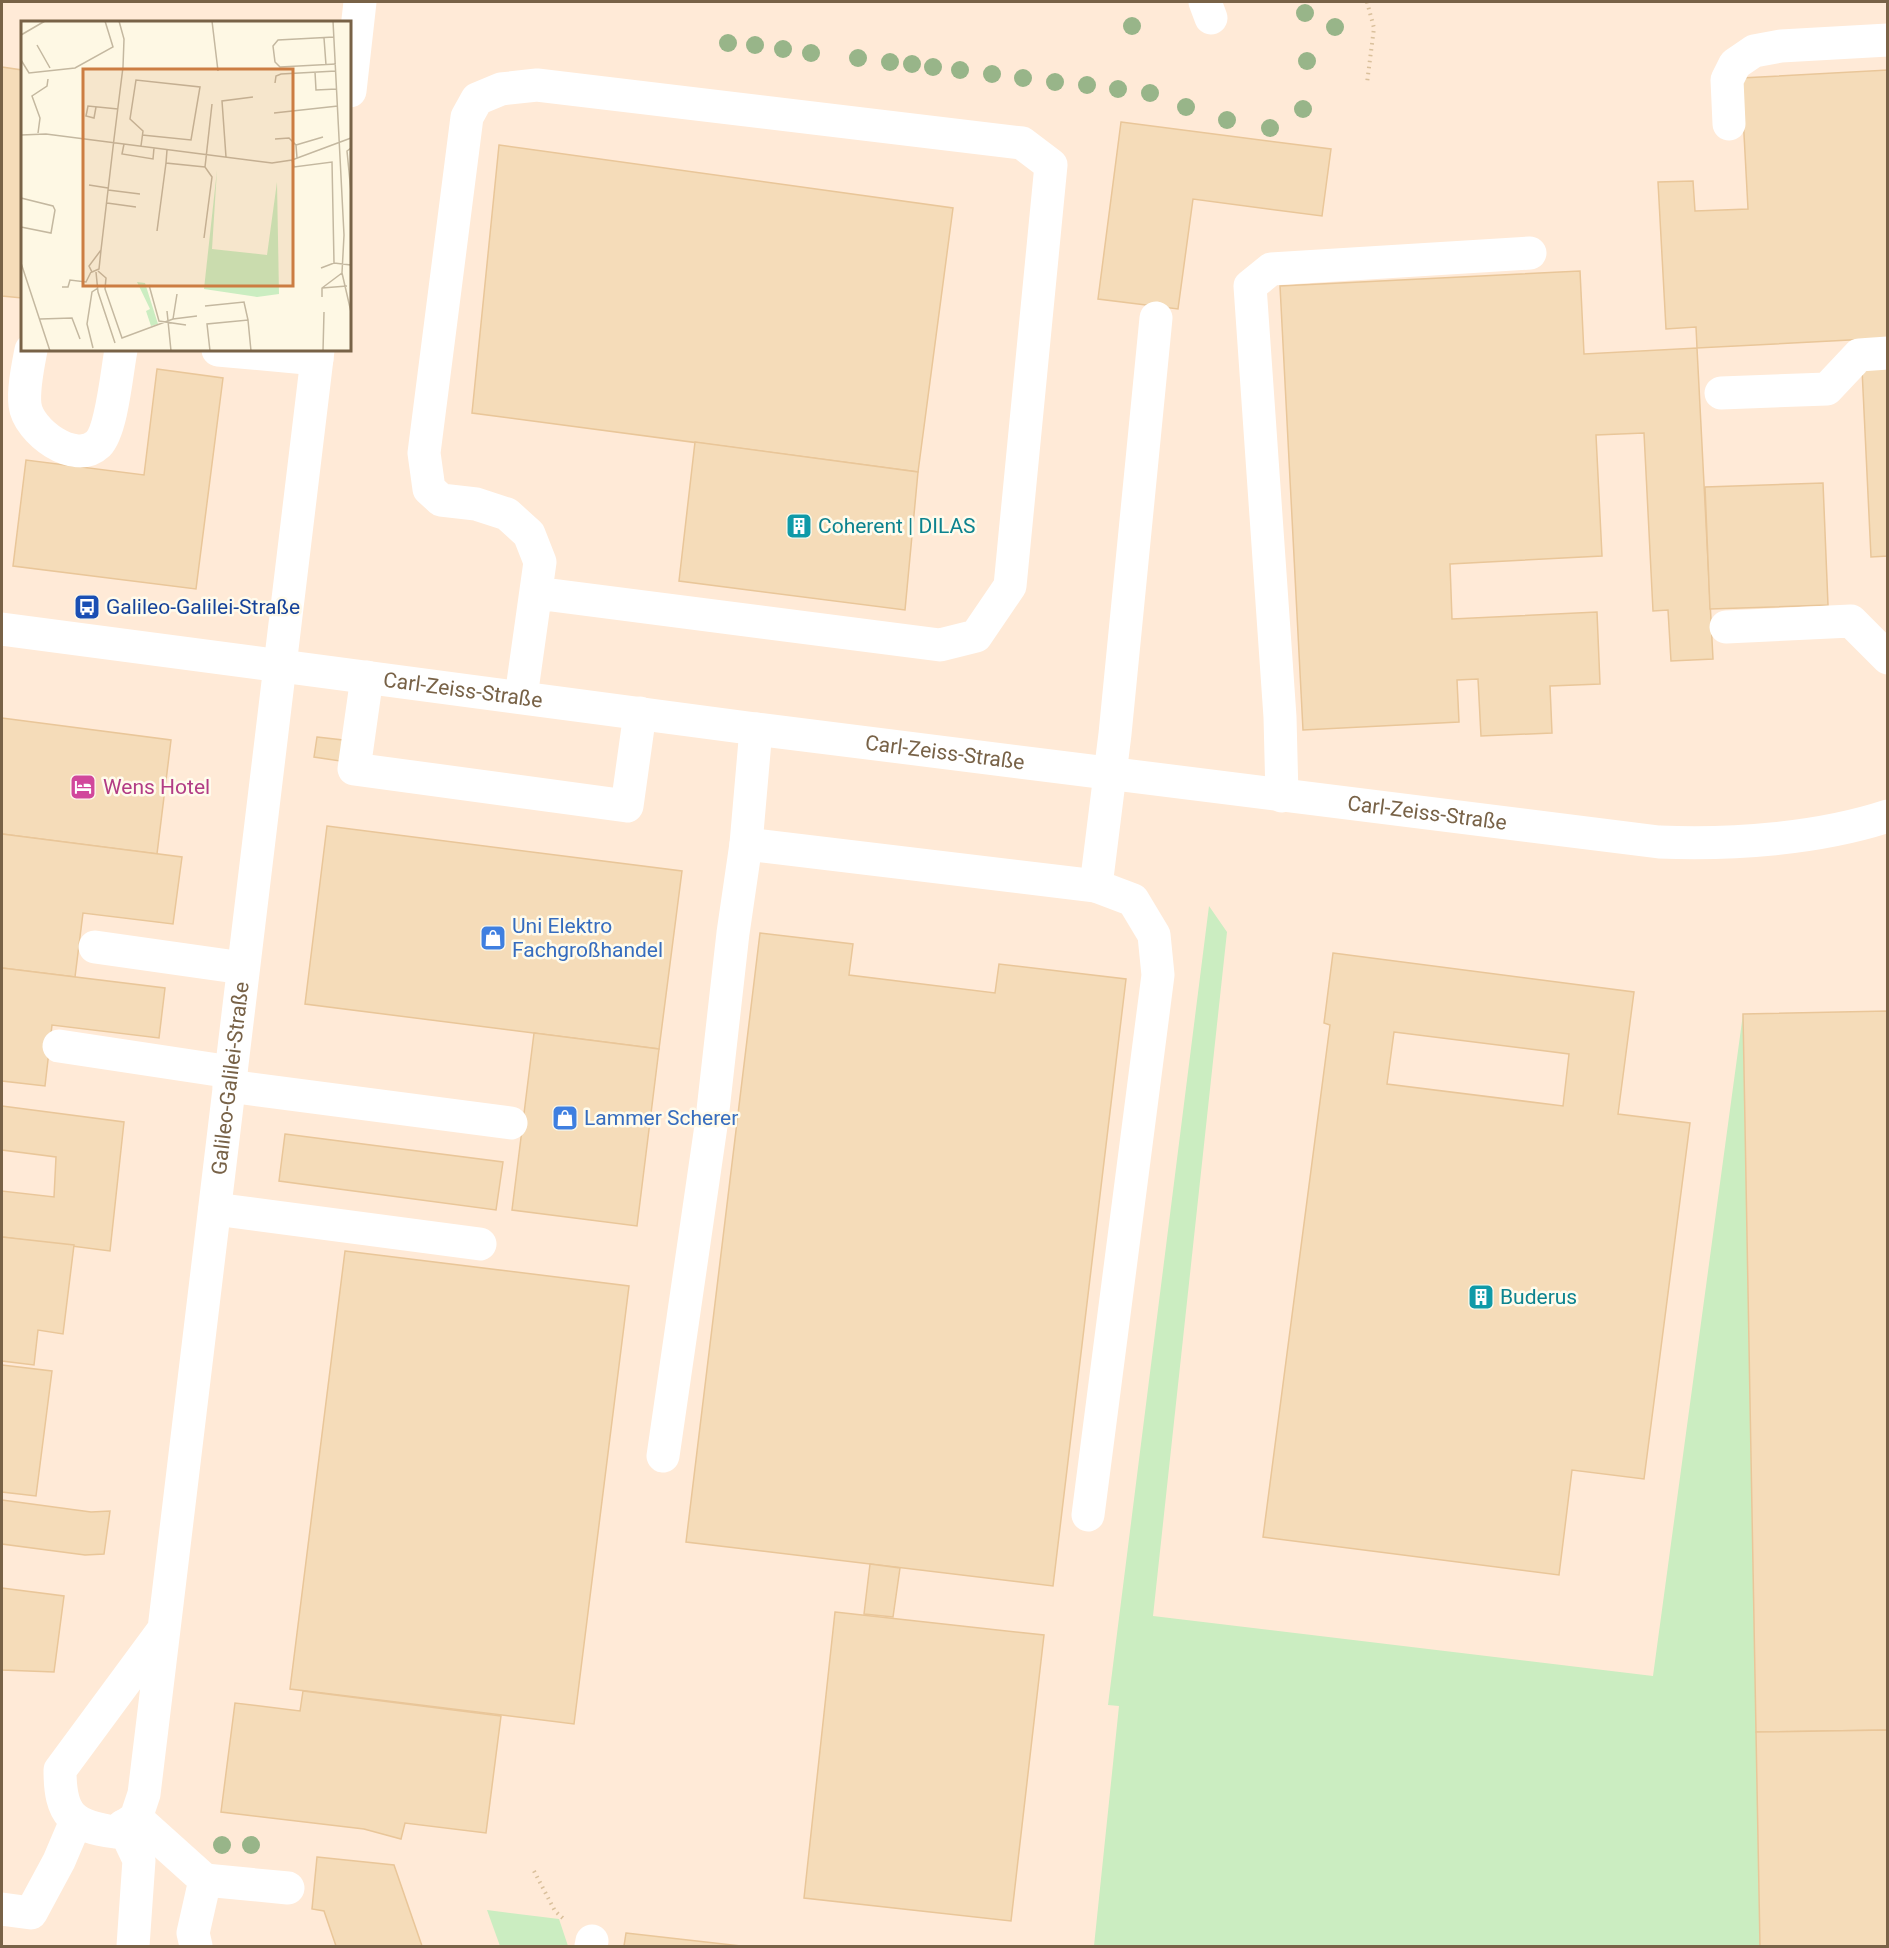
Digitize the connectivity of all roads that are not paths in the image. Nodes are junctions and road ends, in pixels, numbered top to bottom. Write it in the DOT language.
graph roads {
  1 [pos="360,2"];
  2 [pos="1887,40"];
  3 [pos="351,82"];
  4 [pos="1729,124"];
  5 [pos="1530,254"];
  6 [pos="1156,318"];
  7 [pos="31,351"];
  8 [pos="121,351"];
  9 [pos="238,351"];
  10 [pos="1887,353"];
  11 [pos="317,355"];
  12 [pos="1721,393"];
  13 [pos="536,593"];
  14 [pos="1726,627"];
  15 [pos="2,629"];
  16 [pos="1887,658"];
  17 [pos="279,666"];
  18 [pos="367,677"];
  19 [pos="521,697"];
  20 [pos="640,713"];
  21 [pos="756,729"];
  22 [pos="1110,773"];
  23 [pos="1282,796"];
  24 [pos="1885,824"];
  25 [pos="746,844"];
  26 [pos="1096,886"];
  27 [pos="95,947"];
  28 [pos="243,968"];
  29 [pos="59,1046"];
  30 [pos="230,1079"];
  31 [pos="511,1123"];
  32 [pos="215,1209"];
  33 [pos="480,1244"];
  34 [pos="663,1456"];
  35 [pos="1088,1515"];
  36 [pos="165,1629"];
  37 [pos="76,1821"];
  38 [pos="129,1822"];
  39 [pos="205,1880"];
  40 [pos="288,1888"];
  41 [pos="2,1909"];
  42 [pos="133,1947"];
  43 [pos="196,1947"];
  1 -- 3 [label="street"];
  2 -- 4 [label="street"];
  5 -- 23 [label="street"];
  6 -- 22 [label="street"];
  7 -- 8 [label="street"];
  9 -- 11 [label="street"];
  10 -- 12 [label="street"];
  11 -- 17 [label="street, Galileo-Galilei-Straße"];
  13 -- 13 [label="street"];
  13 -- 19 [label="street"];
  14 -- 16 [label="street"];
  15 -- 17 [label="street, Carl-Zeiss-Straße"];
  17 -- 18 [label="street, Carl-Zeiss-Straße"];
  17 -- 28 [label="street, Galileo-Galilei-Straße"];
  18 -- 19 [label="street, Carl-Zeiss-Straße"];
  18 -- 20 [label="street"];
  19 -- 20 [label="street, Carl-Zeiss-Straße"];
  20 -- 21 [label="street, Carl-Zeiss-Straße"];
  21 -- 22 [label="street, Carl-Zeiss-Straße"];
  21 -- 25 [label="street"];
  22 -- 23 [label="street, Carl-Zeiss-Straße"];
  22 -- 26 [label="street"];
  23 -- 24 [label="street, Carl-Zeiss-Straße"];
  25 -- 26 [label="street"];
  25 -- 34 [label="street"];
  26 -- 35 [label="street"];
  27 -- 28 [label="street"];
  28 -- 30 [label="street, Galileo-Galilei-Straße"];
  29 -- 30 [label="street"];
  30 -- 31 [label="street"];
  30 -- 32 [label="street, Galileo-Galilei-Straße"];
  32 -- 33 [label="street"];
  32 -- 36 [label="street, Galileo-Galilei-Straße"];
  36 -- 37 [label="street, Galileo-Galilei-Straße"];
  36 -- 38 [label="street, Galileo-Galilei-Straße"];
  37 -- 38 [label="street"];
  37 -- 41 [label="street"];
  38 -- 39 [label="street"];
  38 -- 42 [label="street"];
  39 -- 40 [label="street"];
  39 -- 43 [label="street"];
}
